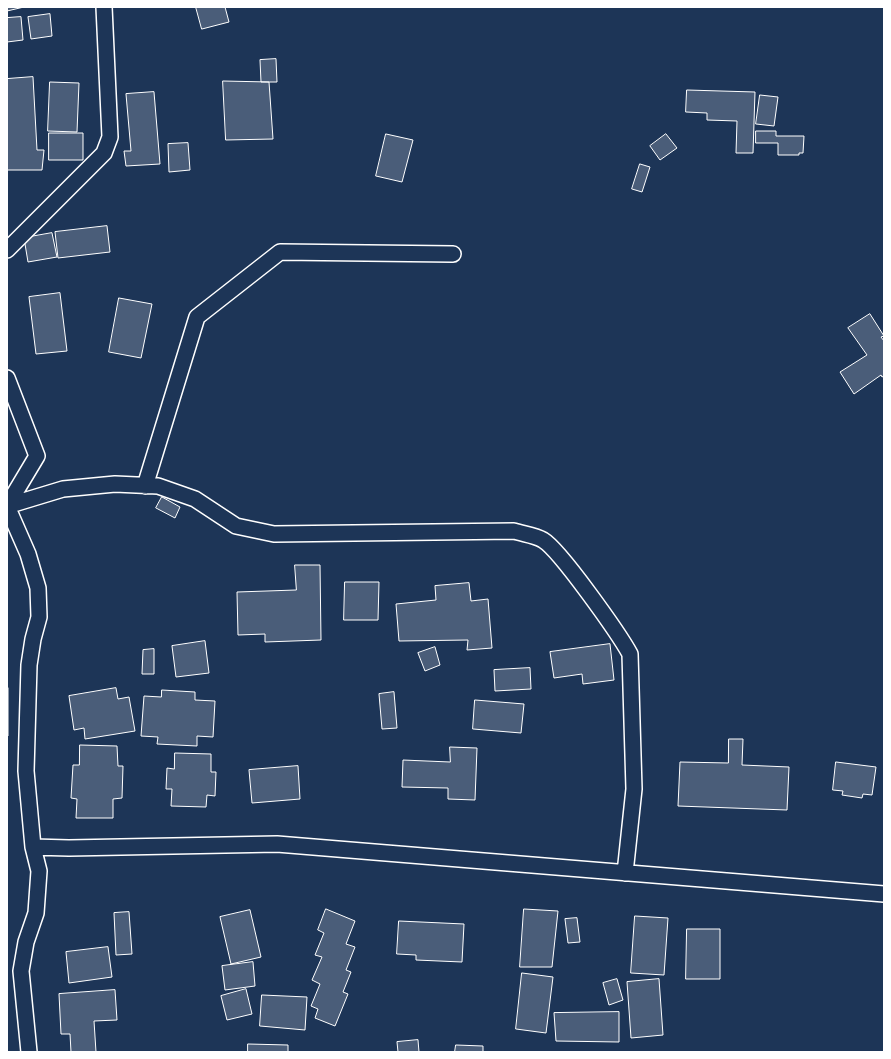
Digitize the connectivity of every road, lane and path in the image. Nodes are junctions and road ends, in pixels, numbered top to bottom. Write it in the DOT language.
graph roads {
  1 [pos="104,7"];
  2 [pos="7,250"];
  3 [pos="453,254"];
  4 [pos="7,378"];
  5 [pos="145,486"];
  6 [pos="7,506"];
  7 [pos="33,847"];
  8 [pos="625,873"];
  9 [pos="884,894"];
  10 [pos="29,1052"];
  1 -- 2 [label="street"];
  3 -- 5 [label="street"];
  4 -- 6 [label="street"];
  5 -- 6 [label="street"];
  5 -- 8 [label="street"];
  6 -- 7 [label="street"];
  7 -- 8 [label="street"];
  7 -- 10 [label="street"];
  8 -- 9 [label="street"];
}
